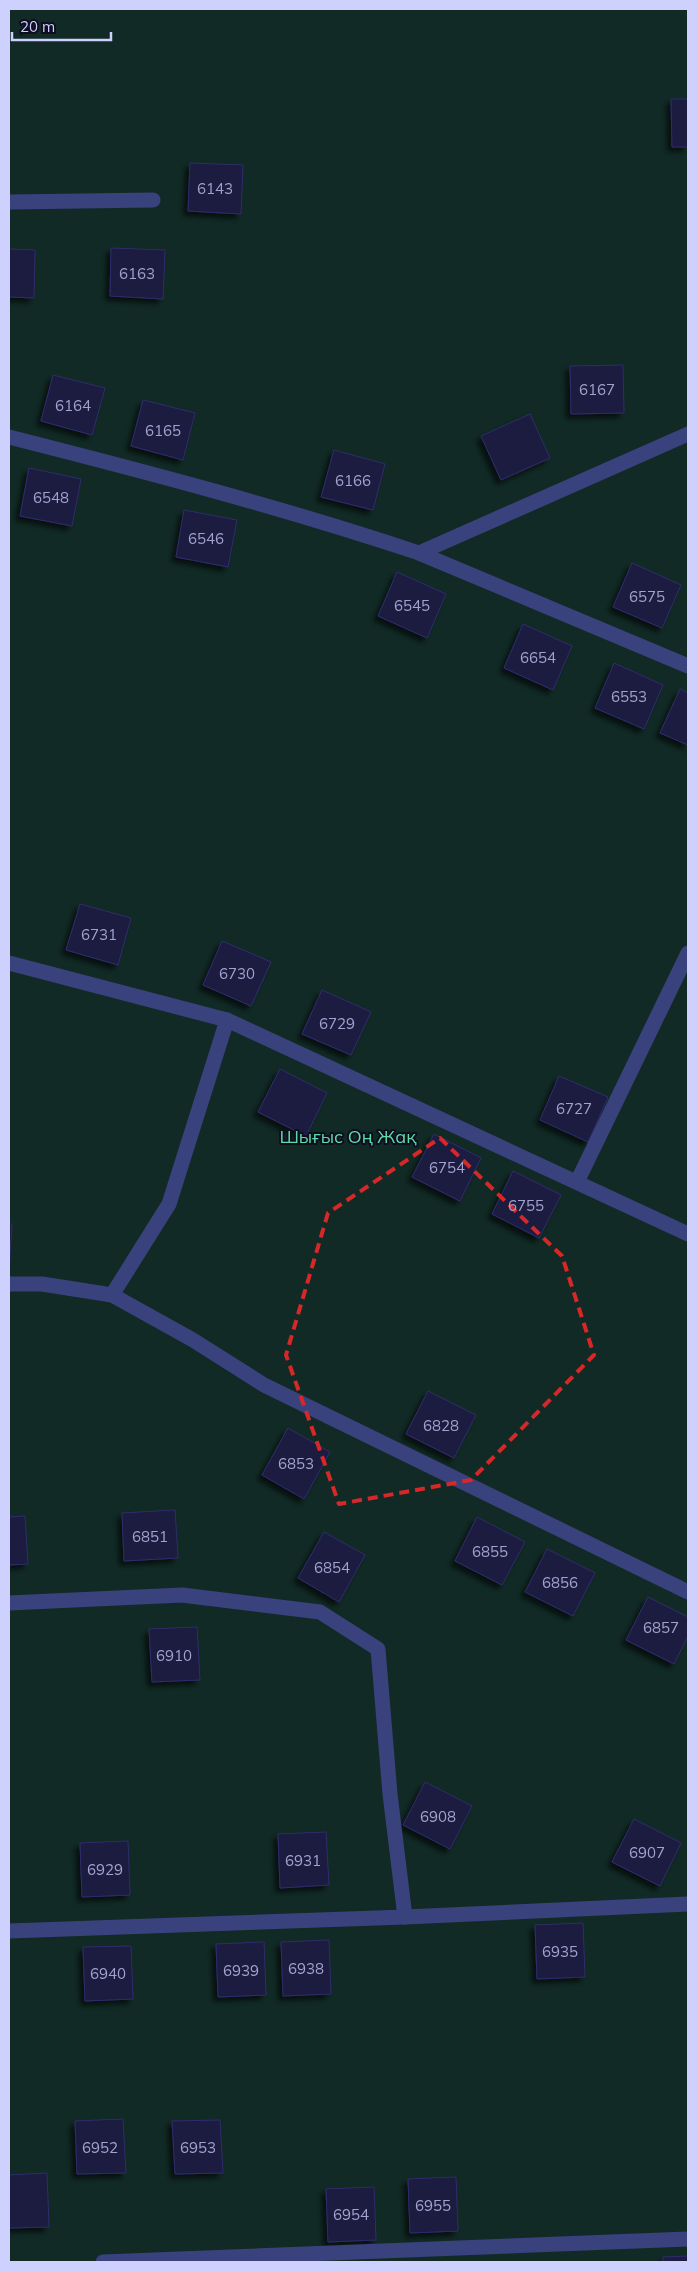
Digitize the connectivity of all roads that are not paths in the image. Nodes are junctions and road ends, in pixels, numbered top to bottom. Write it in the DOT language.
graph roads {
  1 [pos="153,200"];
  2 [pos="9,202"];
  3 [pos="688,434"];
  4 [pos="9,437"];
  5 [pos="420,553"];
  6 [pos="688,666"];
  7 [pos="688,952"];
  8 [pos="9,963"];
  9 [pos="227,1020"];
  10 [pos="577,1182"];
  11 [pos="688,1234"];
  12 [pos="9,1284"];
  13 [pos="112,1294"];
  14 [pos="688,1592"];
  15 [pos="9,1603"];
  16 [pos="688,1904"];
  17 [pos="405,1917"];
  18 [pos="9,1931"];
  19 [pos="688,2239"];
  20 [pos="103,2262"];
  1 -- 2 [label="lane"];
  3 -- 5 [label="lane"];
  4 -- 5 [label="lane"];
  5 -- 6 [label="lane"];
  7 -- 10 [label="lane"];
  8 -- 9 [label="lane"];
  9 -- 10 [label="lane"];
  9 -- 13 [label="lane"];
  10 -- 11 [label="lane"];
  12 -- 13 [label="lane"];
  13 -- 14 [label="lane"];
  15 -- 17 [label="lane"];
  16 -- 17 [label="lane"];
  17 -- 18 [label="lane"];
  19 -- 20 [label="lane"];
}
